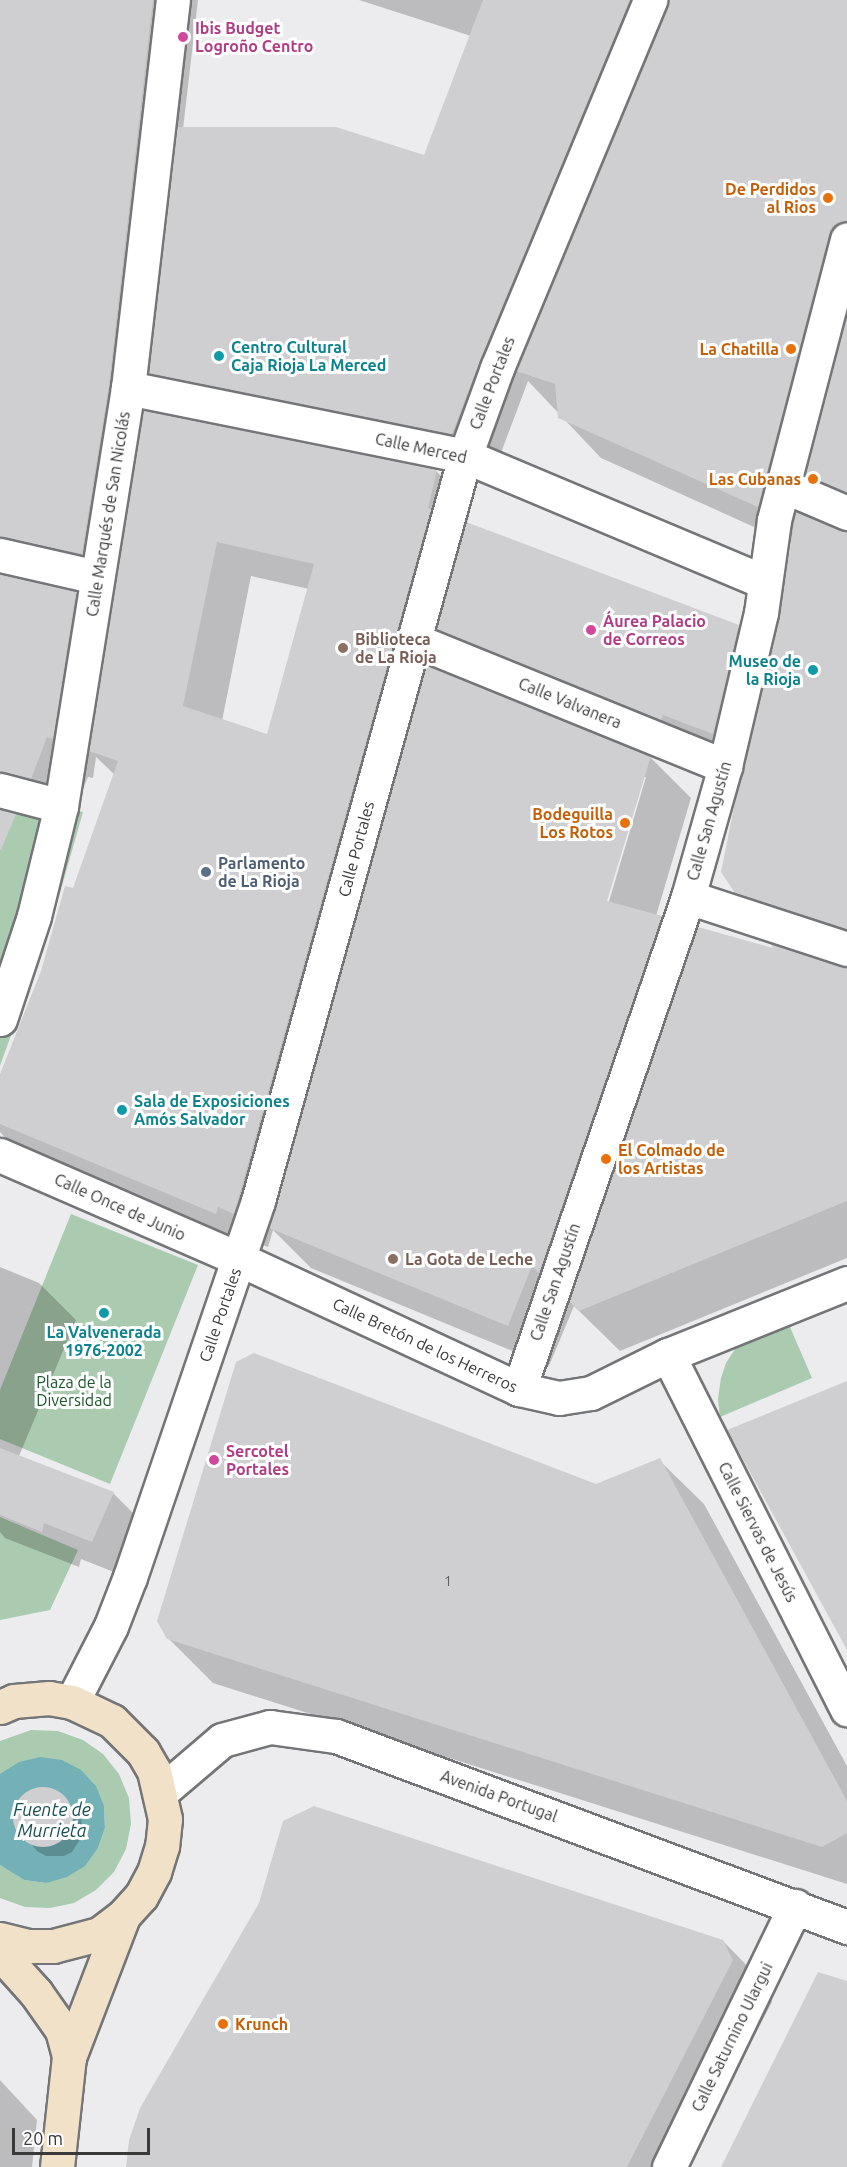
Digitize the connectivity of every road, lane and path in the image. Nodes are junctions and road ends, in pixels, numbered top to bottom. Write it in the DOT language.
graph roads {
  1 [pos="173,0"];
  2 [pos="650,0"];
  3 [pos="847,239"];
  4 [pos="128,388"];
  5 [pos="465,456"];
  6 [pos="784,486"];
  7 [pos="847,513"];
  8 [pos="0,555"];
  9 [pos="97,577"];
  10 [pos="765,582"];
  11 [pos="414,640"];
  12 [pos="725,766"];
  13 [pos="0,790"];
  14 [pos="61,806"];
  15 [pos="688,897"];
  16 [pos="847,949"];
  17 [pos="0,1019"];
  18 [pos="0,1155"];
  19 [pos="239,1259"];
  20 [pos="847,1283"];
  21 [pos="668,1355"];
  22 [pos="519,1389"];
  23 [pos="0,1688"];
  24 [pos="61,1700"];
  25 [pos="0,1707"];
  26 [pos="847,1709"];
  27 [pos="161,1792"];
  28 [pos="795,1906"];
  29 [pos="123,1916"];
  30 [pos="847,1927"];
  31 [pos="0,1940"];
  32 [pos="0,1953"];
  33 [pos="69,2057"];
  34 [pos="57,2167"];
  35 [pos="669,2167"];
  1 -- 4 [label="street, Calle Marqués de San Nicolás"];
  2 -- 5 [label="street, Calle Portales"];
  3 -- 6 [label="street, Calle San Agustín"];
  4 -- 5 [label="street, Calle Merced"];
  4 -- 9 [label="street, Calle Marqués de San Nicolás"];
  5 -- 10 [label="street, Calle Merced"];
  5 -- 11 [label="street, Calle Portales"];
  6 -- 7 [label="street"];
  6 -- 10 [label="street, Calle San Agustín"];
  8 -- 9 [label="street"];
  9 -- 14 [label="street, Calle Marqués de San Nicolás"];
  10 -- 12 [label="street, Calle San Agustín"];
  11 -- 12 [label="street, Calle Valvanera"];
  11 -- 19 [label="street, Calle Portales"];
  12 -- 15 [label="street, Calle San Agustín"];
  13 -- 14 [label="street"];
  14 -- 17 [label="street, Calle Marqués de San Nicolás"];
  15 -- 16 [label="street"];
  15 -- 22 [label="street, Calle San Agustín"];
  18 -- 19 [label="street, Calle Once de Junio"];
  19 -- 22 [label="street, Calle Bretón de los Herreros"];
  19 -- 24 [label="street, Calle Portales"];
  20 -- 21 [label="street, Calle Bretón de los Herreros"];
  21 -- 22 [label="street, Calle Bretón de los Herreros"];
  21 -- 26 [label="street, Calle Siervas de Jesús"];
  23 -- 24 [label="main road"];
  24 -- 25 [label="main road"];
  24 -- 27 [label="main road"];
  27 -- 28 [label="street, Avenida Portugal"];
  27 -- 29 [label="main road"];
  28 -- 30 [label="street, Avenida Portugal"];
  28 -- 35 [label="street, Calle Saturnino Ulargui"];
  29 -- 31 [label="main road"];
  29 -- 33 [label="main road"];
  32 -- 33 [label="main road"];
  33 -- 34 [label="main road"];
}
